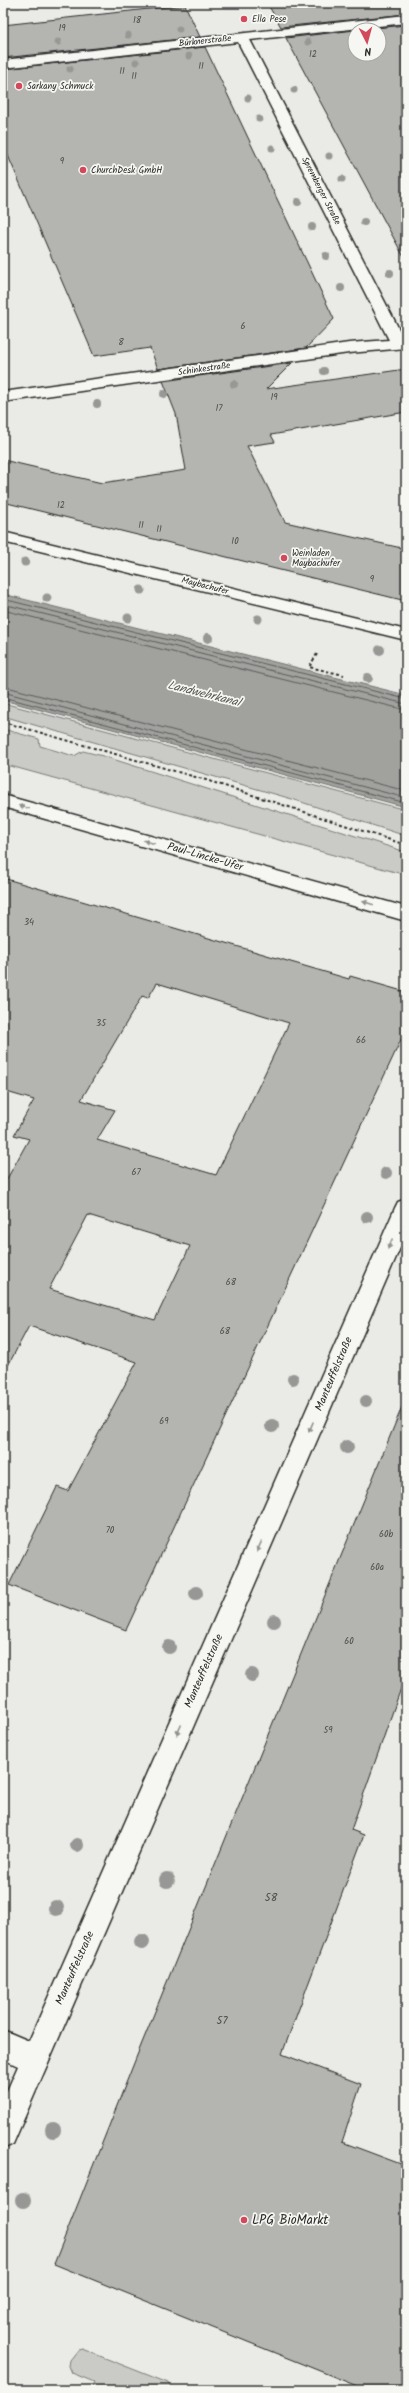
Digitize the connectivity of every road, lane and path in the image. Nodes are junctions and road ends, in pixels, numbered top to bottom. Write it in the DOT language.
graph roads {
  1 [pos="406,19"];
  2 [pos="242,37"];
  3 [pos="3,64"];
  4 [pos="402,344"];
  5 [pos="3,397"];
  6 [pos="3,537"];
  7 [pos="406,635"];
  8 [pos="317,654"];
  9 [pos="344,676"];
  10 [pos="3,722"];
  11 [pos="3,801"];
  12 [pos="406,845"];
  13 [pos="406,914"];
  14 [pos="406,1208"];
  15 [pos="3,2044"];
  16 [pos="36,2058"];
  17 [pos="3,2134"];
  1 -- 2 [label="street, Bürknerstraße"];
  2 -- 3 [label="street, Bürknerstraße"];
  2 -- 4 [label="street, Spremberger Straße"];
  4 -- 5 [label="street, Schinkestraße"];
  6 -- 7 [label="street, Maybachufer"];
  8 -- 9 [label="path"];
  10 -- 12 [label="path"];
  13 -- 11 [label="street, Paul-Lincke-Ufer, one-way"];
  14 -- 16 [label="street, Manteuffelstraße, one-way"];
  15 -- 16 [label="street"];
  16 -- 17 [label="street, Manteuffelstraße"];
}
